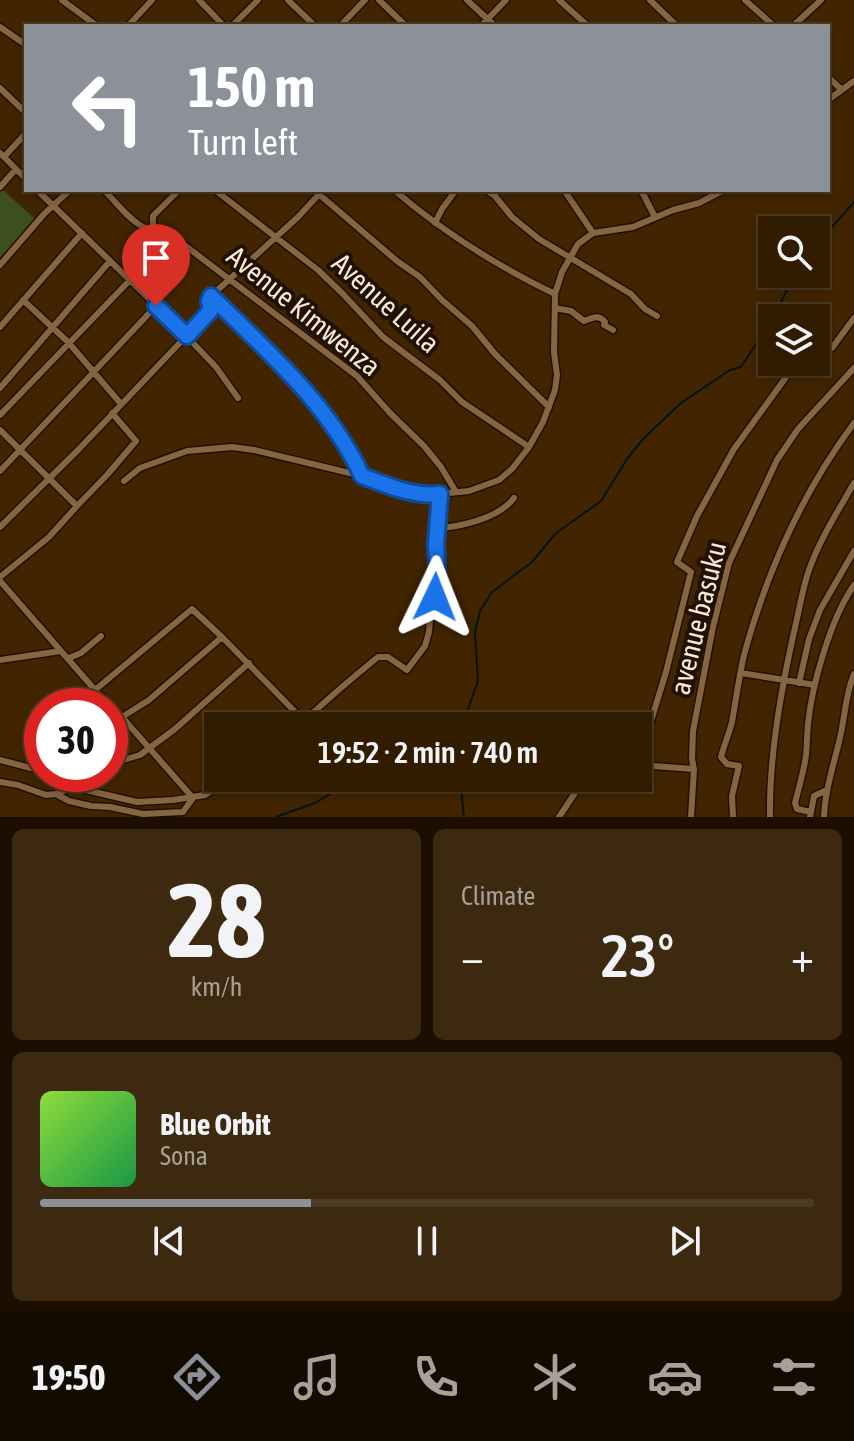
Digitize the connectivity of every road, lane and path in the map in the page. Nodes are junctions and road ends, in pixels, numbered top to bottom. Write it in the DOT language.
graph roads {
  1 [pos="62,0"];
  2 [pos="152,0"];
  3 [pos="199,0"];
  4 [pos="258,0"];
  5 [pos="288,0"];
  6 [pos="365,0"];
  7 [pos="379,0"];
  8 [pos="467,0"];
  9 [pos="506,0"];
  10 [pos="559,0"];
  11 [pos="650,0"];
  12 [pos="745,0"];
  13 [pos="821,0"];
  14 [pos="487,20"];
  15 [pos="94,24"];
  16 [pos="130,24"];
  17 [pos="222,24"];
  18 [pos="234,24"];
  19 [pos="313,24"];
  20 [pos="342,24"];
  21 [pos="404,24"];
  22 [pos="483,24"];
  23 [pos="492,24"];
  24 [pos="586,24"];
  25 [pos="675,24"];
  26 [pos="772,24"];
  27 [pos="795,24"];
  28 [pos="0,27"];
  29 [pos="24,44"];
  30 [pos="830,79"];
  31 [pos="854,81"];
  32 [pos="0,88"];
  33 [pos="841,89"];
  34 [pos="830,98"];
  35 [pos="24,111"];
  36 [pos="24,135"];
  37 [pos="2,155"];
  38 [pos="16,169"];
  39 [pos="24,177"];
  40 [pos="0,187"];
  41 [pos="39,192"];
  42 [pos="68,192"];
  43 [pos="106,192"];
  44 [pos="177,192"];
  45 [pos="218,192"];
  46 [pos="318,192"];
  47 [pos="320,192"];
  48 [pos="396,192"];
  49 [pos="455,192"];
  50 [pos="489,192"];
  51 [pos="565,192"];
  52 [pos="642,192"];
  53 [pos="720,192"];
  54 [pos="52,206"];
  55 [pos="153,216"];
  56 [pos="655,217"];
  57 [pos="137,223"];
  58 [pos="435,223"];
  59 [pos="158,231"];
  60 [pos="82,233"];
  61 [pos="593,233"];
  62 [pos="275,237"];
  63 [pos="570,256"];
  64 [pos="110,261"];
  65 [pos="0,265"];
  66 [pos="230,279"];
  67 [pos="130,280"];
  68 [pos="555,294"];
  69 [pos="211,296"];
  70 [pos="23,300"];
  71 [pos="156,306"];
  72 [pos="555,308"];
  73 [pos="657,316"];
  74 [pos="854,318"];
  75 [pos="53,326"];
  76 [pos="0,327"];
  77 [pos="613,330"];
  78 [pos="187,336"];
  79 [pos="68,342"];
  80 [pos="830,349"];
  81 [pos="854,368"];
  82 [pos="95,373"];
  83 [pos="787,376"];
  84 [pos="0,388"];
  85 [pos="238,398"];
  86 [pos="121,404"];
  87 [pos="549,407"];
  88 [pos="112,413"];
  89 [pos="0,415"];
  90 [pos="854,423"];
  91 [pos="0,430"];
  92 [pos="529,447"];
  93 [pos="21,450"];
  94 [pos="0,471"];
  95 [pos="362,476"];
  96 [pos="49,478"];
  97 [pos="124,481"];
  98 [pos="854,483"];
  99 [pos="456,492"];
  100 [pos="440,494"];
  101 [pos="514,498"];
  102 [pos="77,506"];
  103 [pos="0,527"];
  104 [pos="437,528"];
  105 [pos="854,551"];
  106 [pos="0,579"];
  107 [pos="854,585"];
  108 [pos="101,636"];
  109 [pos="222,637"];
  110 [pos="61,651"];
  111 [pos="69,658"];
  112 [pos="0,660"];
  113 [pos="249,663"];
  114 [pos="741,673"];
  115 [pos="854,674"];
  116 [pos="784,681"];
  117 [pos="799,683"];
  118 [pos="815,685"];
  119 [pos="93,688"];
  120 [pos="97,688"];
  121 [pos="292,712"];
  122 [pos="316,712"];
  123 [pos="128,713"];
  124 [pos="652,717"];
  125 [pos="128,724"];
  126 [pos="149,748"];
  127 [pos="128,759"];
  128 [pos="0,760"];
  129 [pos="24,766"];
  130 [pos="652,766"];
  131 [pos="694,769"];
  132 [pos="0,782"];
  133 [pos="827,790"];
  134 [pos="210,792"];
  135 [pos="575,793"];
  136 [pos="56,794"];
  137 [pos="193,798"];
  138 [pos="810,814"];
  139 [pos="559,817"];
  140 [pos="691,817"];
  141 [pos="733,817"];
  142 [pos="770,817"];
  143 [pos="824,817"];
  1 -- 15 [label="street"];
  2 -- 16 [label="street"];
  3 -- 17 [label="street"];
  4 -- 18 [label="street"];
  5 -- 19 [label="street"];
  6 -- 20 [label="street"];
  7 -- 21 [label="street"];
  8 -- 14 [label="street"];
  9 -- 14 [label="street"];
  10 -- 24 [label="street"];
  11 -- 25 [label="street"];
  12 -- 26 [label="street"];
  13 -- 27 [label="street"];
  14 -- 22 [label="street"];
  14 -- 23 [label="street"];
  28 -- 29 [label="street"];
  30 -- 33 [label="street"];
  31 -- 33 [label="street"];
  32 -- 35 [label="street"];
  33 -- 34 [label="street"];
  36 -- 37 [label="street"];
  37 -- 38 [label="street"];
  38 -- 39 [label="street"];
  38 -- 40 [label="street"];
  41 -- 54 [label="street"];
  42 -- 54 [label="street"];
  43 -- 57 [label="street, Avenue Kimwenza"];
  44 -- 55 [label="street"];
  45 -- 62 [label="street, Avenue Luila"];
  46 -- 62 [label="street"];
  47 -- 87 [label="street"];
  48 -- 58 [label="street"];
  49 -- 58 [label="street"];
  50 -- 63 [label="street"];
  51 -- 61 [label="street"];
  52 -- 56 [label="street"];
  53 -- 56 [label="street"];
  54 -- 60 [label="street"];
  54 -- 65 [label="street"];
  55 -- 57 [label="street"];
  55 -- 59 [label="street"];
  56 -- 61 [label="street"];
  57 -- 59 [label="street, Avenue Kimwenza"];
  58 -- 68 [label="street"];
  59 -- 66 [label="street, Avenue Kimwenza"];
  59 -- 67 [label="street"];
  60 -- 64 [label="street"];
  60 -- 70 [label="street"];
  61 -- 63 [label="street"];
  62 -- 66 [label="street"];
  62 -- 92 [label="street, Avenue Luila"];
  63 -- 68 [label="street"];
  63 -- 73 [label="street"];
  64 -- 67 [label="street"];
  64 -- 75 [label="street"];
  66 -- 69 [label="street"];
  66 -- 99 [label="street, Avenue Kimwenza"];
  67 -- 71 [label="street"];
  67 -- 79 [label="street"];
  68 -- 72 [label="street"];
  69 -- 78 [label="street"];
  69 -- 95 [label="street"];
  70 -- 75 [label="street"];
  70 -- 76 [label="street"];
  71 -- 78 [label="street"];
  71 -- 82 [label="street"];
  72 -- 77 [label="street"];
  72 -- 87 [label="street"];
  74 -- 80 [label="street"];
  75 -- 79 [label="street"];
  75 -- 84 [label="street"];
  78 -- 85 [label="street"];
  78 -- 86 [label="street"];
  79 -- 82 [label="street"];
  79 -- 89 [label="street"];
  81 -- 131 [label="street, avenue basuku"];
  82 -- 86 [label="street"];
  82 -- 93 [label="street"];
  83 -- 124 [label="street"];
  86 -- 88 [label="street"];
  87 -- 92 [label="street"];
  88 -- 96 [label="street"];
  88 -- 102 [label="street"];
  90 -- 114 [label="street"];
  91 -- 93 [label="street"];
  92 -- 99 [label="street"];
  93 -- 94 [label="street"];
  93 -- 96 [label="street"];
  95 -- 97 [label="street"];
  95 -- 100 [label="street"];
  96 -- 102 [label="street"];
  96 -- 103 [label="street"];
  98 -- 116 [label="street"];
  99 -- 100 [label="street"];
  100 -- 104 [label="street"];
  101 -- 104 [label="street"];
  102 -- 106 [label="street"];
  104 -- 122 [label="street"];
  105 -- 117 [label="street"];
  106 -- 110 [label="street"];
  107 -- 118 [label="street"];
  108 -- 111 [label="street"];
  109 -- 113 [label="street"];
  109 -- 120 [label="street"];
  109 -- 123 [label="street"];
  110 -- 111 [label="street"];
  110 -- 112 [label="street"];
  111 -- 119 [label="street"];
  113 -- 121 [label="street"];
  113 -- 126 [label="street"];
  114 -- 116 [label="street"];
  114 -- 141 [label="street"];
  115 -- 133 [label="street"];
  116 -- 117 [label="street"];
  116 -- 142 [label="street"];
  117 -- 118 [label="street"];
  118 -- 138 [label="street"];
  125 -- 126 [label="street"];
  126 -- 127 [label="street"];
  126 -- 137 [label="street"];
  128 -- 129 [label="street"];
  130 -- 131 [label="street"];
  131 -- 140 [label="street, avenue basuku"];
  132 -- 136 [label="street"];
  133 -- 138 [label="street"];
  133 -- 143 [label="street"];
  134 -- 137 [label="street"];
  135 -- 139 [label="street"];
  136 -- 137 [label="street"];
  136 -- 137 [label="street"];
}
